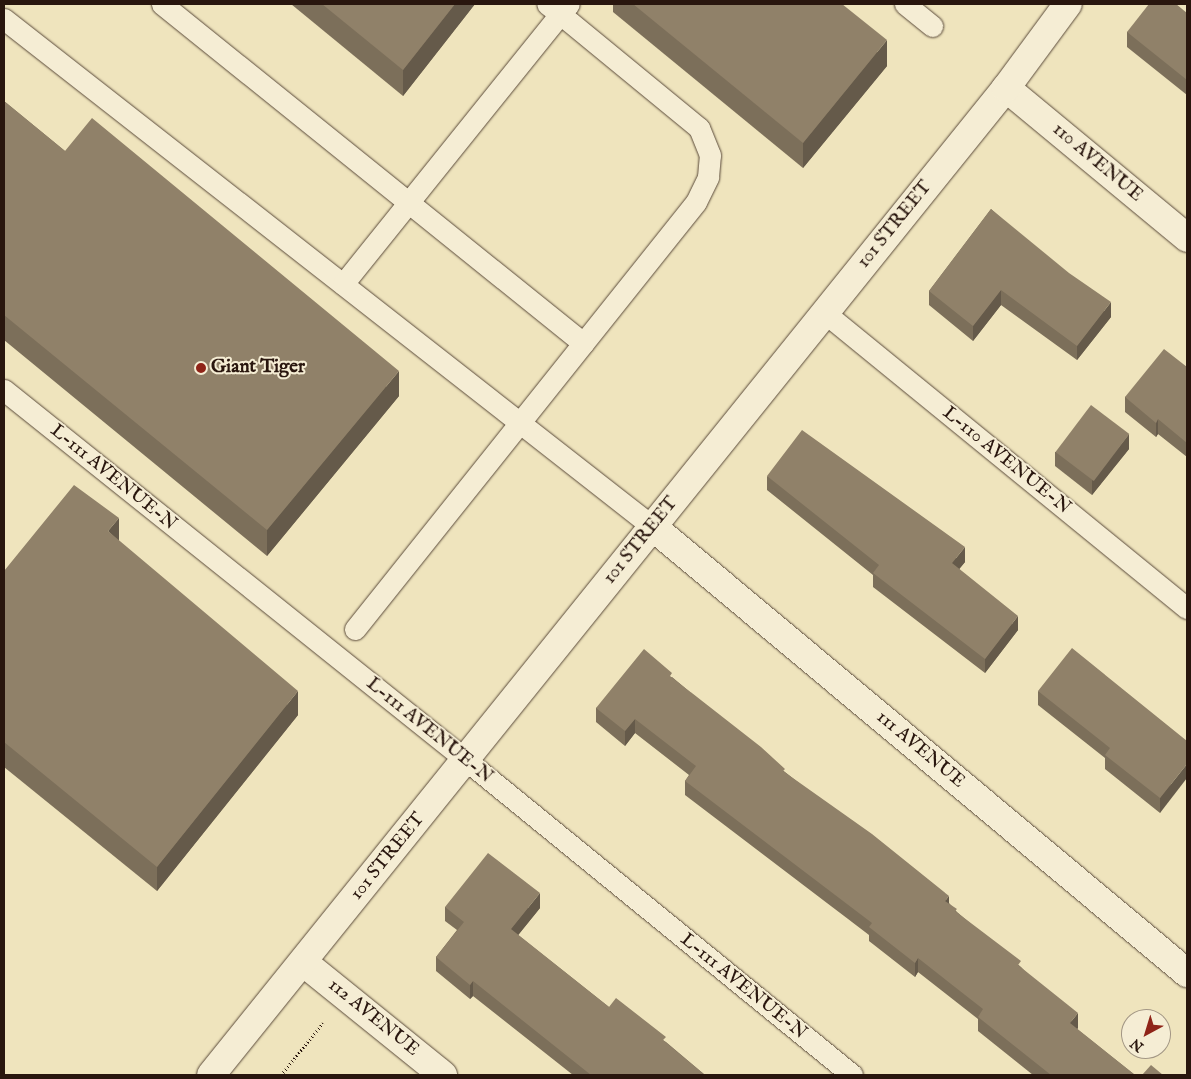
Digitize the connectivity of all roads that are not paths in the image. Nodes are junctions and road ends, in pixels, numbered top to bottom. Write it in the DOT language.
graph roads {
  1 [pos="162,4"];
  2 [pos="905,4"];
  3 [pos="1068,4"];
  4 [pos="559,7"];
  5 [pos="4,19"];
  6 [pos="932,26"];
  7 [pos="1006,88"];
  8 [pos="408,204"];
  9 [pos="1187,238"];
  10 [pos="343,284"];
  11 [pos="825,314"];
  12 [pos="583,343"];
  13 [pos="4,390"];
  14 [pos="520,423"];
  15 [pos="653,527"];
  16 [pos="1187,608"];
  17 [pos="355,629"];
  18 [pos="466,760"];
  19 [pos="303,962"];
  20 [pos="1187,973"];
  21 [pos="211,1075"];
  22 [pos="443,1075"];
  23 [pos="852,1075"];
  1 -- 8 [label="lane"];
  2 -- 6 [label="lane"];
  3 -- 7 [label="street, 101 STREET"];
  4 -- 8 [label="lane"];
  4 -- 12 [label="lane"];
  5 -- 10 [label="lane"];
  7 -- 9 [label="street, 110 AVENUE"];
  7 -- 11 [label="street, 101 STREET"];
  8 -- 10 [label="lane"];
  8 -- 12 [label="lane"];
  10 -- 14 [label="lane"];
  11 -- 15 [label="street, 101 STREET"];
  11 -- 16 [label="lane, L-110 AVENUE-N"];
  12 -- 14 [label="lane"];
  13 -- 18 [label="lane, L-111 AVENUE-N"];
  14 -- 15 [label="lane"];
  14 -- 17 [label="lane"];
  15 -- 18 [label="street, 101 STREET"];
  15 -- 20 [label="street, 111 AVENUE"];
  18 -- 19 [label="street, 101 STREET"];
  18 -- 23 [label="lane, L-111 AVENUE-N"];
  19 -- 21 [label="street, 101 STREET"];
  19 -- 22 [label="street, 112 AVENUE"];
}
